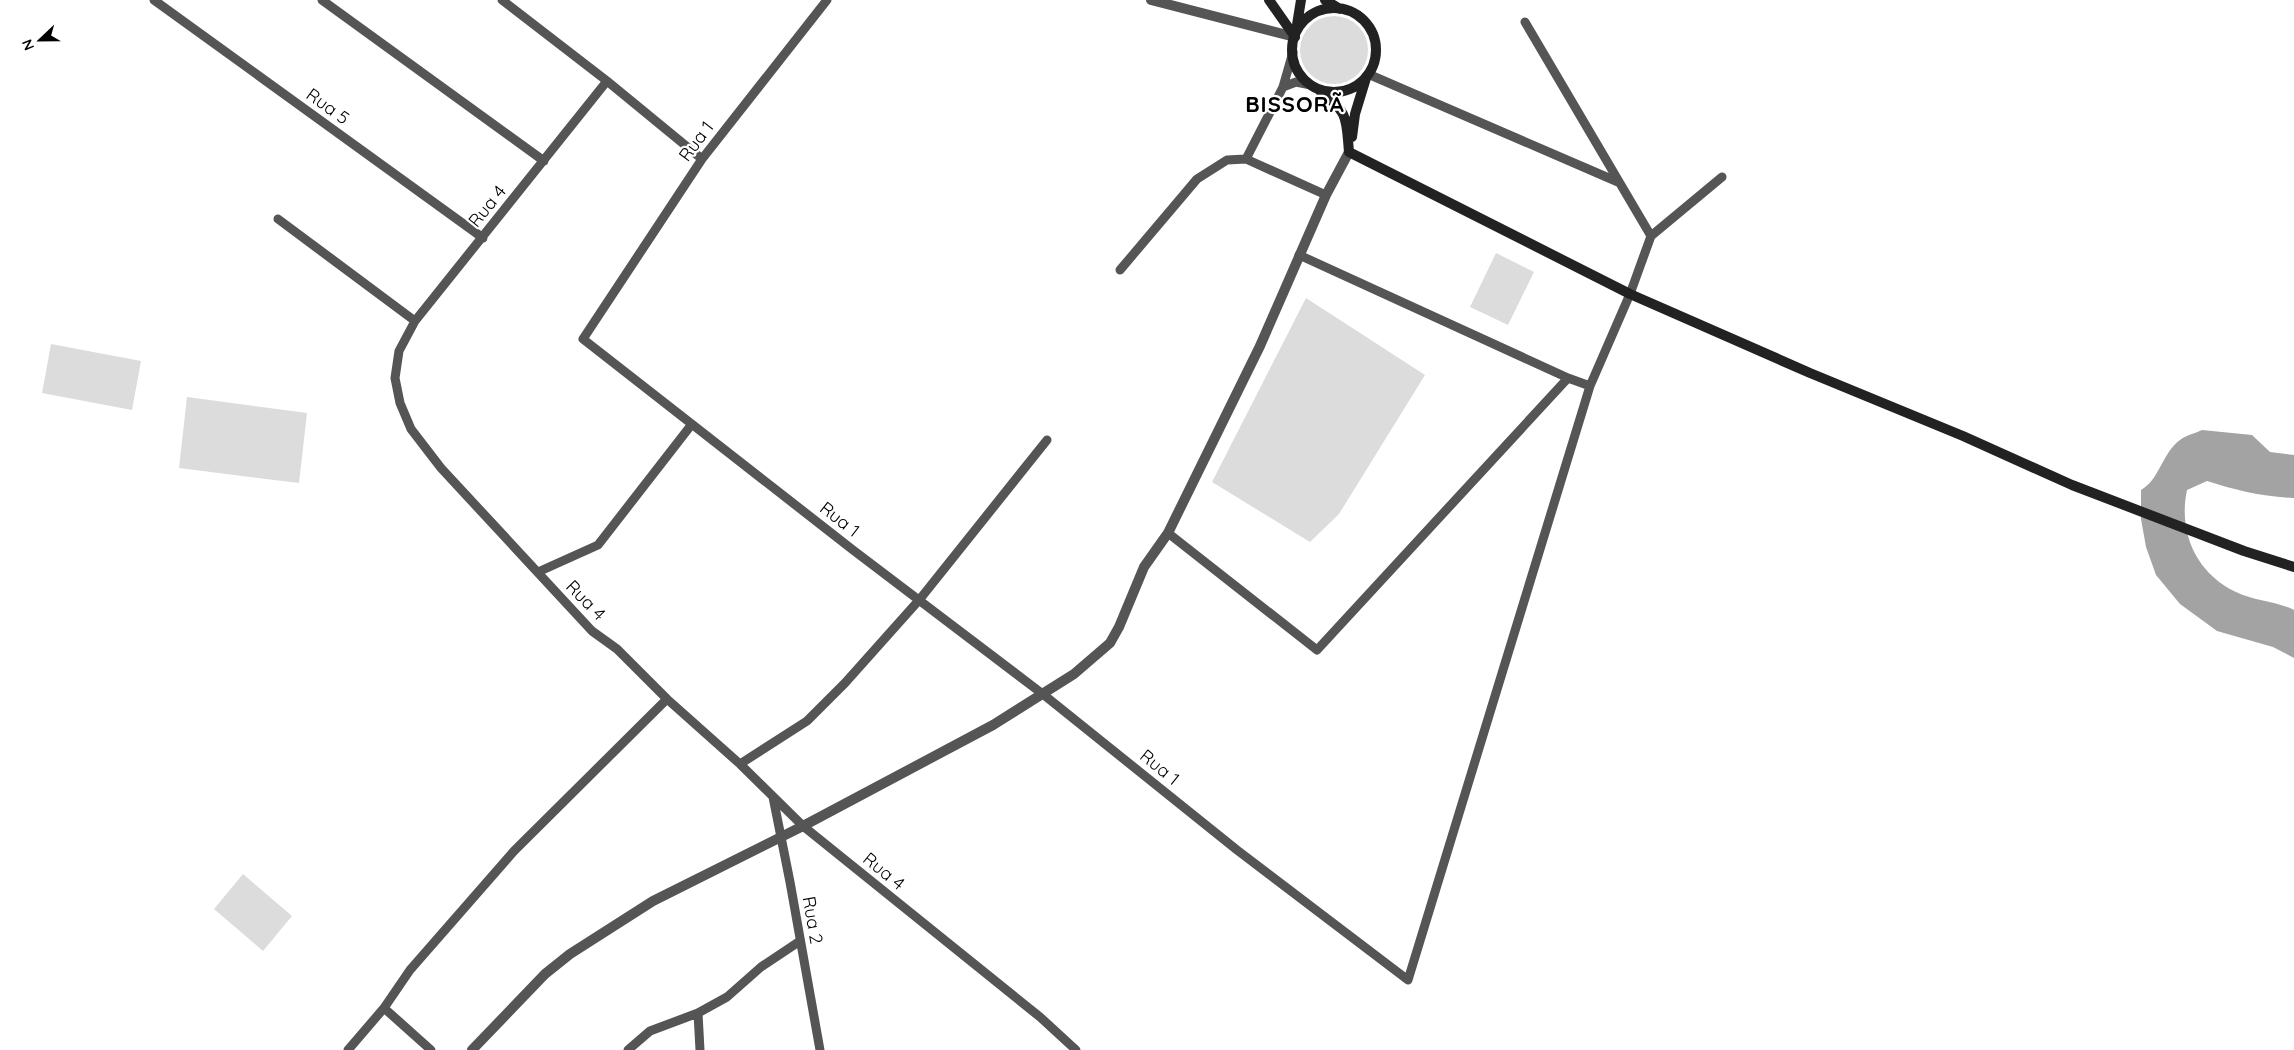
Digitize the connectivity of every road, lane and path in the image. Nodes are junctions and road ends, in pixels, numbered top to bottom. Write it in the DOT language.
graph roads {
  1 [pos="154,0"];
  2 [pos="322,0"];
  3 [pos="502,0"];
  4 [pos="827,0"];
  5 [pos="1151,0"];
  6 [pos="1269,0"];
  7 [pos="1301,0"];
  8 [pos="1325,0"];
  9 [pos="1340,9"];
  10 [pos="1525,22"];
  11 [pos="1295,37"];
  12 [pos="1293,52"];
  13 [pos="1367,76"];
  14 [pos="607,81"];
  15 [pos="1313,86"];
  16 [pos="1283,87"];
  17 [pos="1349,152"];
  18 [pos="702,159"];
  19 [pos="1246,159"];
  20 [pos="544,161"];
  21 [pos="1722,177"];
  22 [pos="1618,182"];
  23 [pos="1326,195"];
  24 [pos="278,219"];
  25 [pos="1651,236"];
  26 [pos="483,238"];
  27 [pos="1299,255"];
  28 [pos="1120,270"];
  29 [pos="1630,294"];
  30 [pos="416,321"];
  31 [pos="1568,378"];
  32 [pos="1590,386"];
  33 [pos="692,424"];
  34 [pos="1047,440"];
  35 [pos="1168,533"];
  36 [pos="2294,567"];
  37 [pos="538,572"];
  38 [pos="920,599"];
  39 [pos="1044,695"];
  40 [pos="667,699"];
  41 [pos="740,764"];
  42 [pos="773,796"];
  43 [pos="803,826"];
  44 [pos="780,837"];
  45 [pos="800,941"];
  46 [pos="384,1008"];
  47 [pos="698,1012"];
  48 [pos="348,1050"];
  49 [pos="431,1050"];
  50 [pos="472,1050"];
  51 [pos="628,1050"];
  52 [pos="700,1050"];
  53 [pos="820,1050"];
  54 [pos="1076,1050"];
  1 -- 26 [label="street, Rua 5"];
  2 -- 20 [label="street"];
  3 -- 14 [label="street"];
  4 -- 18 [label="street, Rua 1"];
  5 -- 11 [label="street"];
  6 -- 11 [label="main road"];
  7 -- 11 [label="main road"];
  8 -- 9 [label="main road"];
  9 -- 11 [label="main road"];
  9 -- 13 [label="main road"];
  10 -- 22 [label="street"];
  11 -- 12 [label="main road"];
  12 -- 15 [label="main road"];
  12 -- 16 [label="street"];
  13 -- 15 [label="main road"];
  13 -- 17 [label="main road"];
  13 -- 22 [label="street"];
  14 -- 18 [label="street"];
  14 -- 20 [label="street, Rua 4"];
  15 -- 16 [label="street"];
  15 -- 17 [label="main road"];
  16 -- 19 [label="street"];
  17 -- 23 [label="street"];
  17 -- 29 [label="main road"];
  18 -- 33 [label="street, Rua 1"];
  19 -- 23 [label="street"];
  19 -- 28 [label="street"];
  20 -- 26 [label="street, Rua 4"];
  21 -- 25 [label="street"];
  22 -- 25 [label="street"];
  23 -- 27 [label="street"];
  24 -- 30 [label="street"];
  25 -- 29 [label="street"];
  26 -- 30 [label="street, Rua 4"];
  27 -- 31 [label="street"];
  27 -- 35 [label="street"];
  29 -- 32 [label="street"];
  29 -- 36 [label="main road"];
  30 -- 37 [label="street, Rua 4"];
  31 -- 32 [label="street"];
  31 -- 35 [label="street"];
  32 -- 39 [label="street, Rua 1"];
  33 -- 37 [label="street"];
  33 -- 38 [label="street, Rua 1"];
  34 -- 38 [label="street"];
  35 -- 39 [label="street"];
  37 -- 40 [label="street, Rua 4"];
  38 -- 39 [label="street, Rua 1"];
  38 -- 41 [label="street"];
  39 -- 43 [label="street"];
  40 -- 41 [label="street, Rua 4"];
  40 -- 46 [label="street"];
  41 -- 42 [label="street, Rua 4"];
  42 -- 43 [label="street, Rua 4"];
  42 -- 44 [label="street, Rua 2"];
  43 -- 44 [label="street"];
  43 -- 54 [label="street, Rua 4"];
  44 -- 45 [label="street, Rua 2"];
  44 -- 50 [label="street"];
  45 -- 47 [label="street"];
  45 -- 53 [label="street, Rua 2"];
  46 -- 48 [label="street"];
  46 -- 49 [label="street"];
  47 -- 51 [label="street"];
  47 -- 52 [label="street"];
}
